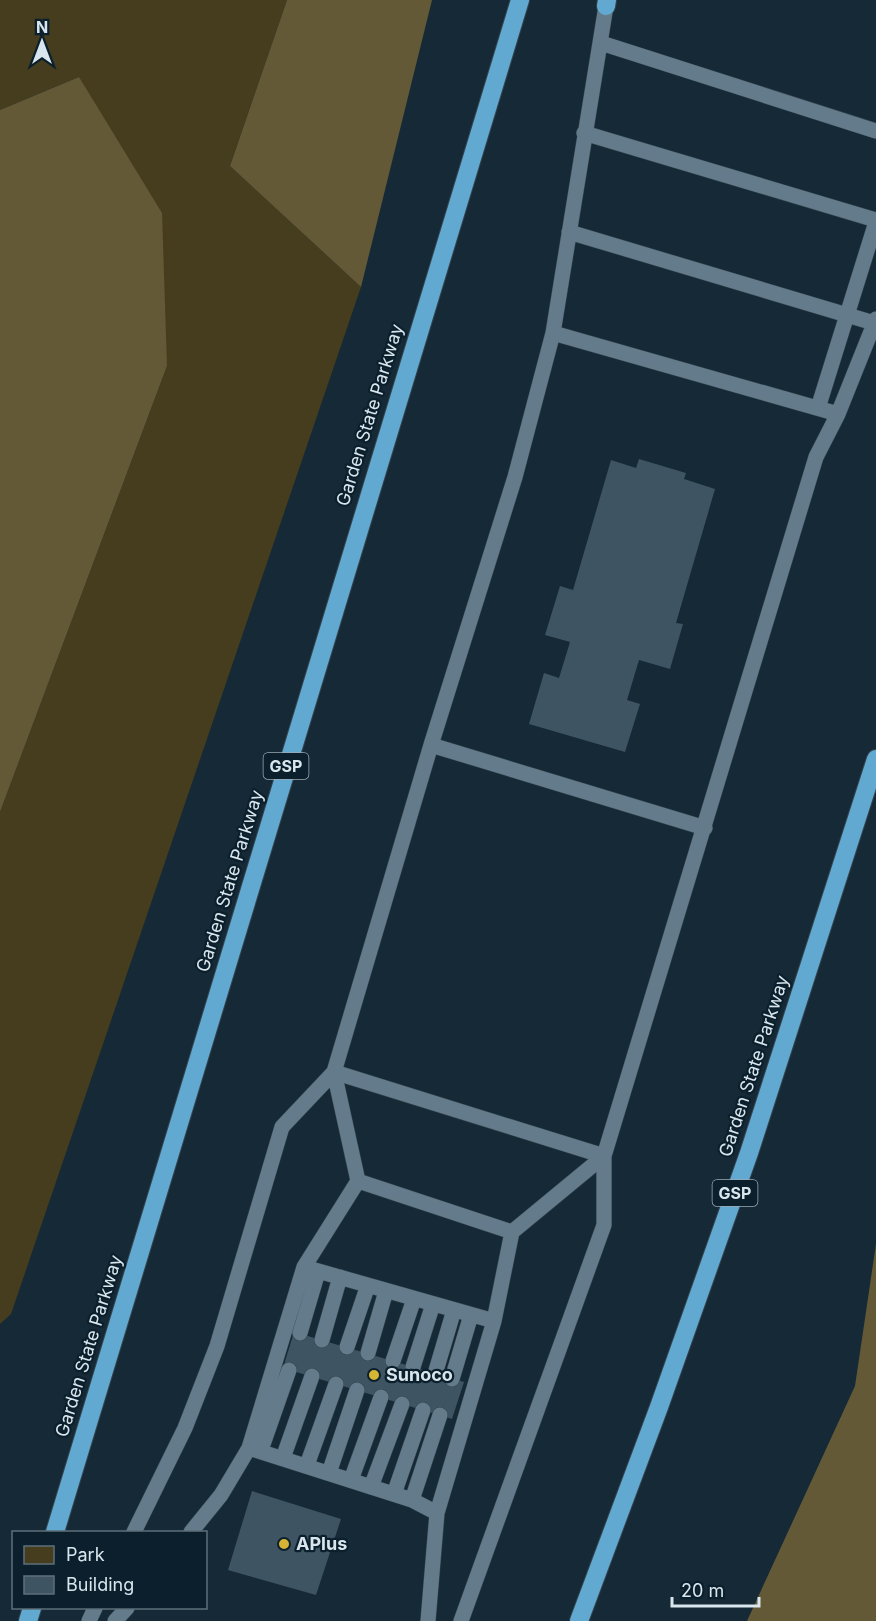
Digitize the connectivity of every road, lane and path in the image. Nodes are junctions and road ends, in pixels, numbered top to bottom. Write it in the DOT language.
graph roads {
  1 [pos="520,0"];
  2 [pos="607,3"];
  3 [pos="601,43"];
  4 [pos="876,131"];
  5 [pos="584,133"];
  6 [pos="876,221"];
  7 [pos="569,232"];
  8 [pos="847,316"];
  9 [pos="875,321"];
  10 [pos="553,333"];
  11 [pos="818,408"];
  12 [pos="838,414"];
  13 [pos="430,745"];
  14 [pos="876,759"];
  15 [pos="705,828"];
  16 [pos="334,1072"];
  17 [pos="604,1156"];
  18 [pos="358,1181"];
  19 [pos="512,1232"];
  20 [pos="311,1269"];
  21 [pos="340,1278"];
  22 [pos="368,1285"];
  23 [pos="386,1291"];
  24 [pos="414,1299"];
  25 [pos="433,1304"];
  26 [pos="454,1310"];
  27 [pos="471,1315"];
  28 [pos="494,1321"];
  29 [pos="300,1333"];
  30 [pos="322,1340"];
  31 [pos="347,1347"];
  32 [pos="368,1353"];
  33 [pos="393,1361"];
  34 [pos="412,1367"];
  35 [pos="289,1370"];
  36 [pos="435,1374"];
  37 [pos="312,1376"];
  38 [pos="452,1379"];
  39 [pos="336,1384"];
  40 [pos="357,1390"];
  41 [pos="381,1397"];
  42 [pos="402,1404"];
  43 [pos="423,1410"];
  44 [pos="440,1415"];
  45 [pos="255,1449"];
  46 [pos="283,1458"];
  47 [pos="307,1466"];
  48 [pos="329,1473"];
  49 [pos="351,1480"];
  50 [pos="371,1487"];
  51 [pos="394,1494"];
  52 [pos="412,1500"];
  53 [pos="437,1513"];
  54 [pos="56,1531"];
  55 [pos="135,1531"];
  56 [pos="192,1531"];
  57 [pos="126,1609"];
  58 [pos="115,1621"];
  59 [pos="428,1621"];
  60 [pos="461,1621"];
  61 [pos="579,1621"];
  1 -- 54 [label="highway, Garden State Parkway / GSP"];
  2 -- 3 [label="lane"];
  3 -- 4 [label="lane"];
  3 -- 5 [label="lane"];
  5 -- 6 [label="lane"];
  5 -- 7 [label="lane"];
  6 -- 8 [label="lane"];
  7 -- 8 [label="lane"];
  7 -- 10 [label="lane"];
  8 -- 9 [label="lane"];
  8 -- 11 [label="lane"];
  9 -- 12 [label="lane"];
  10 -- 11 [label="lane"];
  10 -- 13 [label="lane"];
  11 -- 12 [label="lane"];
  12 -- 15 [label="lane"];
  13 -- 15 [label="lane"];
  13 -- 16 [label="lane"];
  14 -- 61 [label="highway, Garden State Parkway / GSP"];
  15 -- 17 [label="lane"];
  16 -- 17 [label="lane"];
  16 -- 18 [label="lane"];
  16 -- 55 [label="lane"];
  17 -- 19 [label="lane"];
  17 -- 60 [label="lane"];
  18 -- 19 [label="lane"];
  18 -- 20 [label="lane"];
  19 -- 28 [label="lane"];
  20 -- 21 [label="lane"];
  20 -- 29 [label="lane"];
  20 -- 45 [label="lane"];
  21 -- 22 [label="lane"];
  21 -- 30 [label="lane"];
  22 -- 23 [label="lane"];
  22 -- 31 [label="lane"];
  23 -- 24 [label="lane"];
  23 -- 32 [label="lane"];
  24 -- 25 [label="lane"];
  24 -- 33 [label="lane"];
  25 -- 26 [label="lane"];
  25 -- 34 [label="lane"];
  26 -- 27 [label="lane"];
  26 -- 36 [label="lane"];
  27 -- 28 [label="lane"];
  27 -- 38 [label="lane"];
  28 -- 53 [label="lane"];
  35 -- 45 [label="lane"];
  37 -- 46 [label="lane"];
  39 -- 47 [label="lane"];
  40 -- 48 [label="lane"];
  41 -- 49 [label="lane"];
  42 -- 50 [label="lane"];
  43 -- 51 [label="lane"];
  44 -- 52 [label="lane"];
  45 -- 46 [label="lane"];
  45 -- 56 [label="lane"];
  46 -- 47 [label="lane"];
  47 -- 48 [label="lane"];
  48 -- 49 [label="lane"];
  49 -- 50 [label="lane"];
  50 -- 51 [label="lane"];
  51 -- 52 [label="lane"];
  52 -- 53 [label="lane"];
  53 -- 59 [label="lane"];
  57 -- 58 [label="lane"];
}
